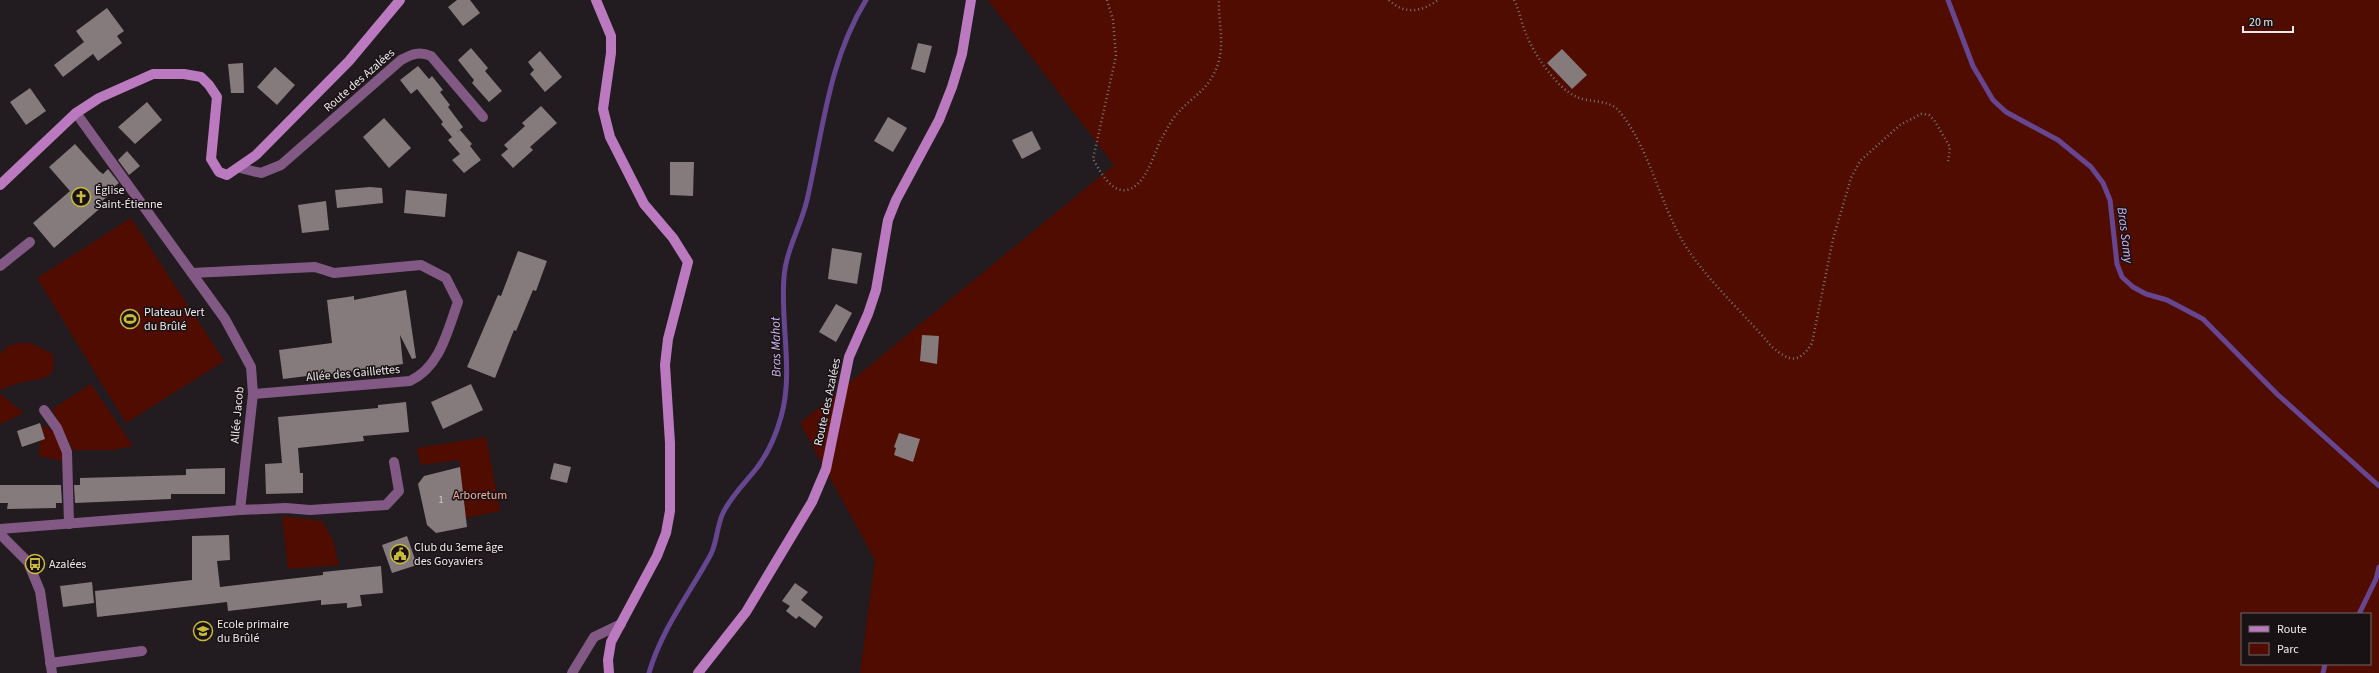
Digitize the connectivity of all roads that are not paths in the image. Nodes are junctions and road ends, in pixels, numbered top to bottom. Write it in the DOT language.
graph roads {
  1 [pos="400,0"];
  2 [pos="596,0"];
  3 [pos="971,0"];
  4 [pos="76,112"];
  5 [pos="483,117"];
  6 [pos="240,168"];
  7 [pos="0,185"];
  8 [pos="30,242"];
  9 [pos="0,266"];
  10 [pos="192,273"];
  11 [pos="253,394"];
  12 [pos="44,410"];
  13 [pos="394,462"];
  14 [pos="240,510"];
  15 [pos="69,524"];
  16 [pos="0,529"];
  17 [pos="0,534"];
  18 [pos="621,624"];
  19 [pos="142,650"];
  20 [pos="51,668"];
  21 [pos="572,673"];
  22 [pos="608,673"];
  23 [pos="698,673"];
  1 -- 6 [label="main road, Route des Azalées"];
  2 -- 18 [label="main road"];
  3 -- 23 [label="main road, Route des Azalées"];
  4 -- 6 [label="main road, Route des Azalées"];
  4 -- 7 [label="main road, Route des Azalées"];
  4 -- 10 [label="street, Allée Jacob"];
  5 -- 6 [label="street, Route des Azalées"];
  8 -- 9 [label="street"];
  10 -- 11 [label="street, Allée Jacob"];
  10 -- 11 [label="street, Allée des Gaillettes"];
  11 -- 14 [label="street, Allée Jacob"];
  12 -- 15 [label="street"];
  13 -- 14 [label="street"];
  14 -- 15 [label="street"];
  15 -- 16 [label="street"];
  17 -- 20 [label="street"];
  18 -- 21 [label="street"];
  18 -- 22 [label="main road"];
  19 -- 20 [label="street"];
}
